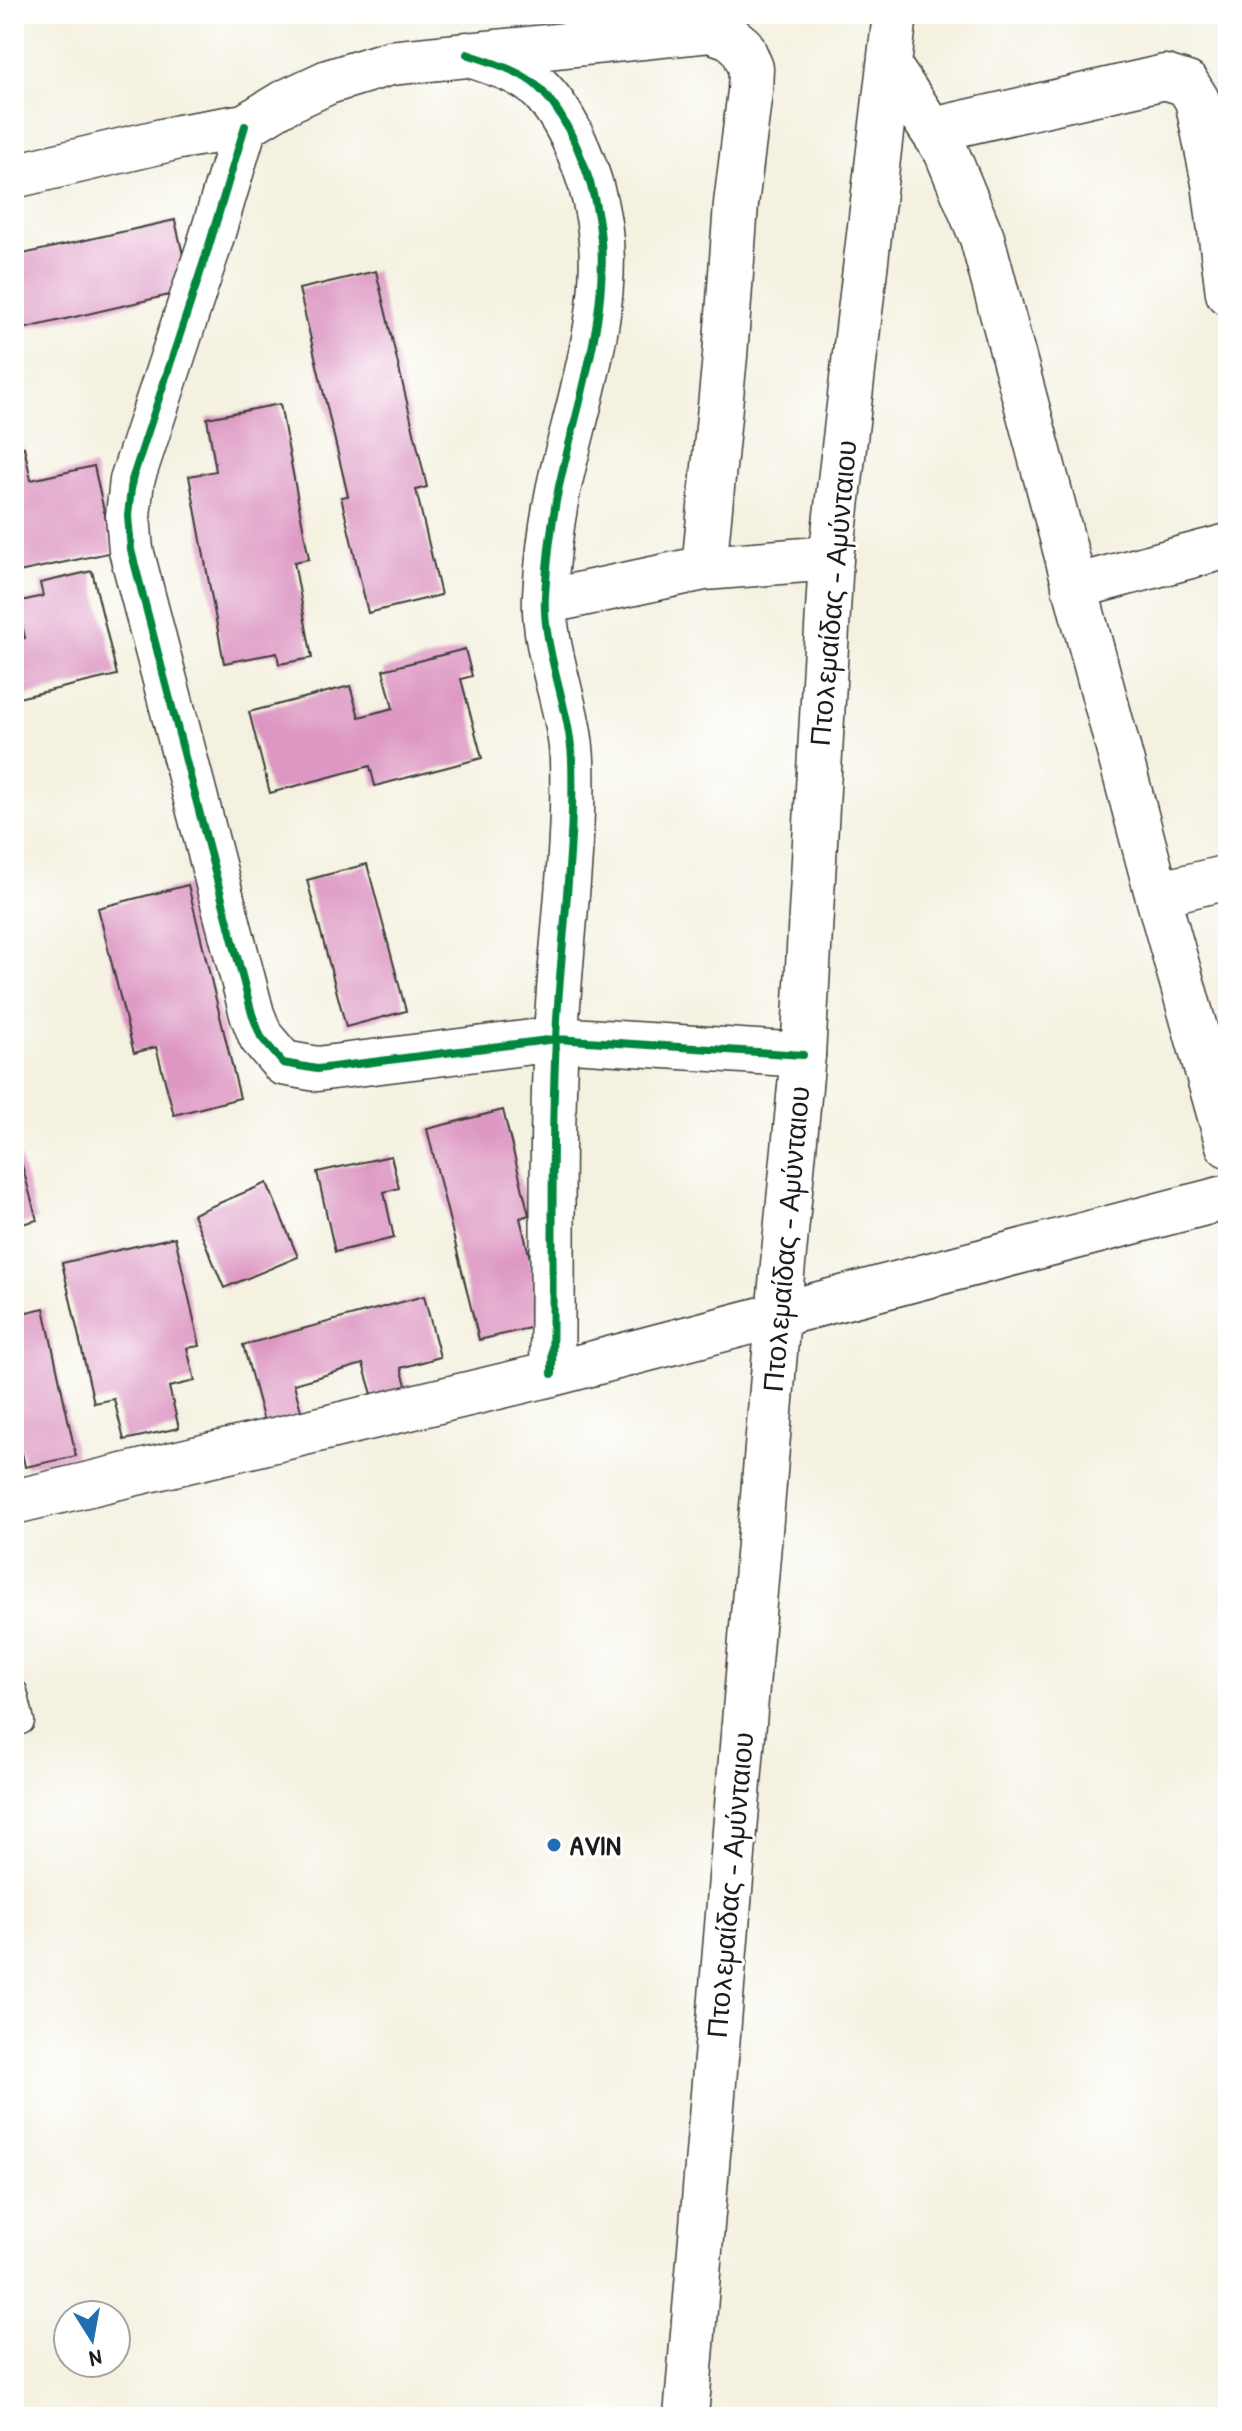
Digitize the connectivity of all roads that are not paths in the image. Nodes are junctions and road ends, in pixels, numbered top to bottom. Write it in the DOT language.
graph roads {
  1 [pos="895,14"];
  2 [pos="467,54"];
  3 [pos="890,68"];
  4 [pos="245,126"];
  5 [pos="933,130"];
  6 [pos="14,176"];
  7 [pos="1228,293"];
  8 [pos="1228,546"];
  9 [pos="831,558"];
  10 [pos="704,568"];
  11 [pos="1074,587"];
  12 [pos="545,602"];
  13 [pos="1228,877"];
  14 [pos="1157,894"];
  15 [pos="556,1039"];
  16 [pos="803,1055"];
  17 [pos="1228,1145"];
  18 [pos="1228,1197"];
  19 [pos="778,1316"];
  20 [pos="552,1374"];
  21 [pos="14,1502"];
  22 [pos="14,1692"];
  23 [pos="21,1721"];
  24 [pos="686,2417"];
  1 -- 3 [label="street, Πτολεμαίδας - Αμύνταιου"];
  2 -- 4 [label="street"];
  2 -- 10 [label="street"];
  2 -- 12 [label="street"];
  3 -- 5 [label="street"];
  3 -- 9 [label="street, Πτολεμαίδας - Αμύνταιου"];
  4 -- 6 [label="street"];
  4 -- 15 [label="street"];
  5 -- 7 [label="street"];
  5 -- 11 [label="street"];
  8 -- 11 [label="street"];
  9 -- 10 [label="street"];
  9 -- 16 [label="street, Πτολεμαίδας - Αμύνταιου"];
  10 -- 12 [label="street"];
  11 -- 14 [label="street"];
  12 -- 15 [label="street"];
  13 -- 14 [label="street"];
  14 -- 17 [label="street"];
  15 -- 16 [label="street"];
  15 -- 20 [label="street"];
  16 -- 19 [label="street, Πτολεμαίδας - Αμύνταιου"];
  18 -- 19 [label="street"];
  19 -- 20 [label="street"];
  19 -- 24 [label="street, Πτολεμαίδας - Αμύνταιου"];
  20 -- 21 [label="street"];
  22 -- 23 [label="lane"];
}
